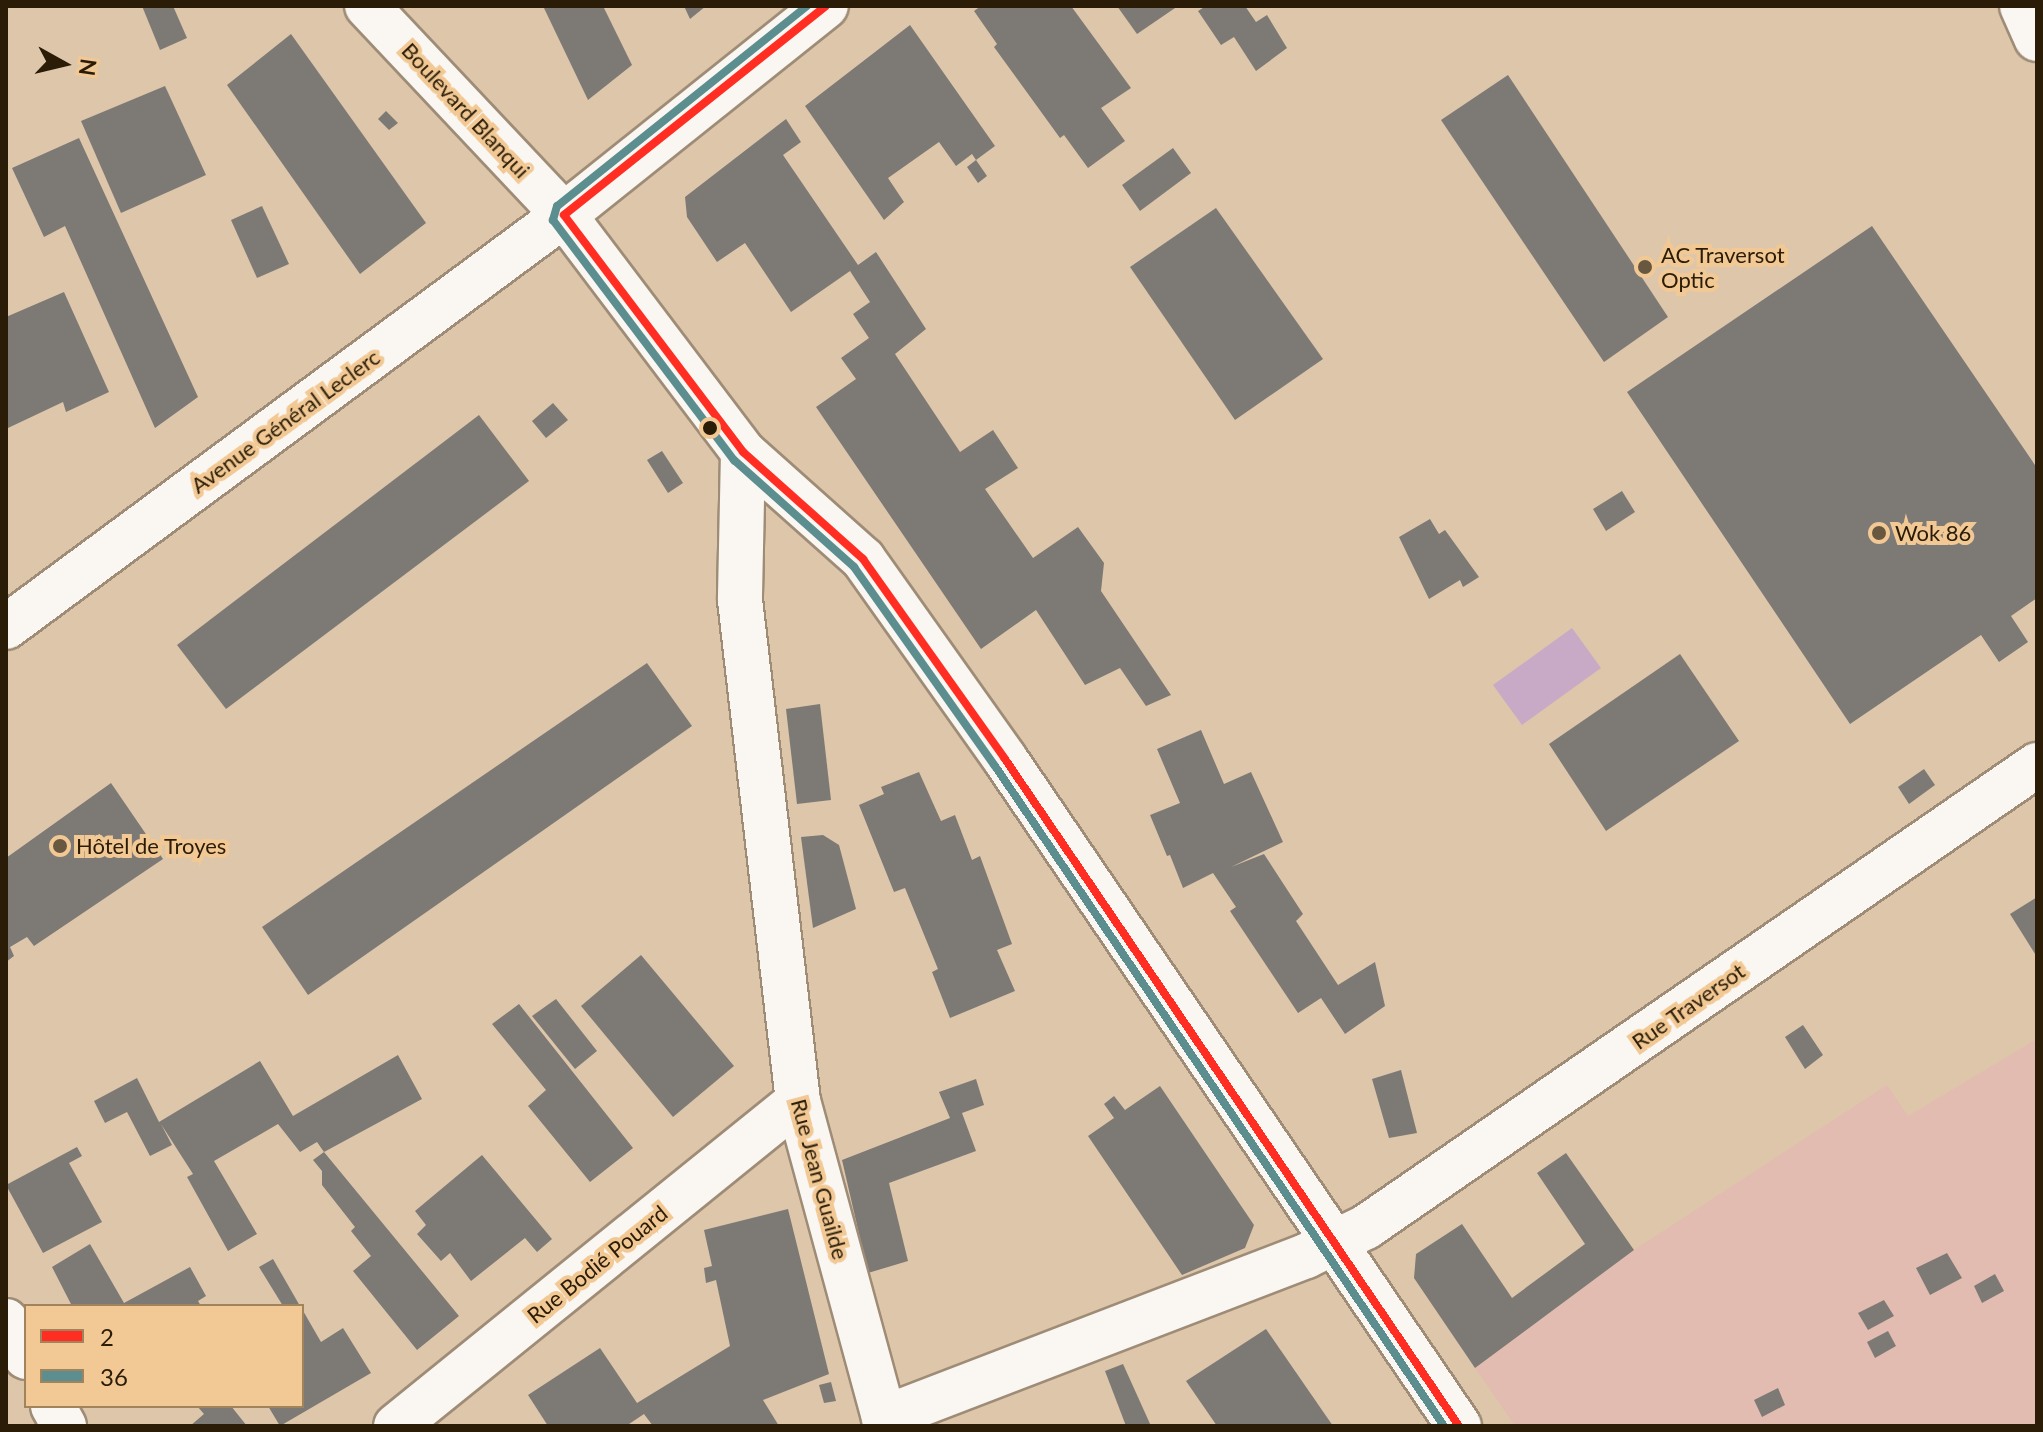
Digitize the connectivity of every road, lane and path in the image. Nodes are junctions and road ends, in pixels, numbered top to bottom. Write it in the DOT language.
graph roads {
  1 [pos="367,6"];
  2 [pos="826,6"];
  3 [pos="2022,6"];
  4 [pos="2037,39"];
  5 [pos="564,215"];
  6 [pos="743,452"];
  7 [pos="6,627"];
  8 [pos="2037,765"];
  9 [pos="798,1101"];
  10 [pos="1337,1242"];
  11 [pos="6,1321"];
  12 [pos="24,1353"];
  13 [pos="54,1408"];
  14 [pos="885,1422"];
  15 [pos="64,1426"];
  16 [pos="396,1426"];
  17 [pos="1459,1426"];
  1 -- 5 [label="street, Boulevard Blanqui"];
  2 -- 5 [label="street, Avenue Général Leclerc"];
  3 -- 4 [label="street"];
  5 -- 6 [label="street, Boulevard Blanqui"];
  5 -- 7 [label="street, Avenue Général Leclerc"];
  6 -- 9 [label="street, Rue Jean Guailde"];
  6 -- 10 [label="street, Boulevard Blanqui"];
  8 -- 10 [label="street, Rue Traversot"];
  9 -- 14 [label="street, Rue Jean Guailde"];
  9 -- 16 [label="street, Rue Bodié Pouard"];
  10 -- 14 [label="street, Rue Jean Guailde"];
  10 -- 17 [label="street, Boulevard Blanqui"];
  11 -- 12 [label="street"];
  13 -- 15 [label="street"];
}
